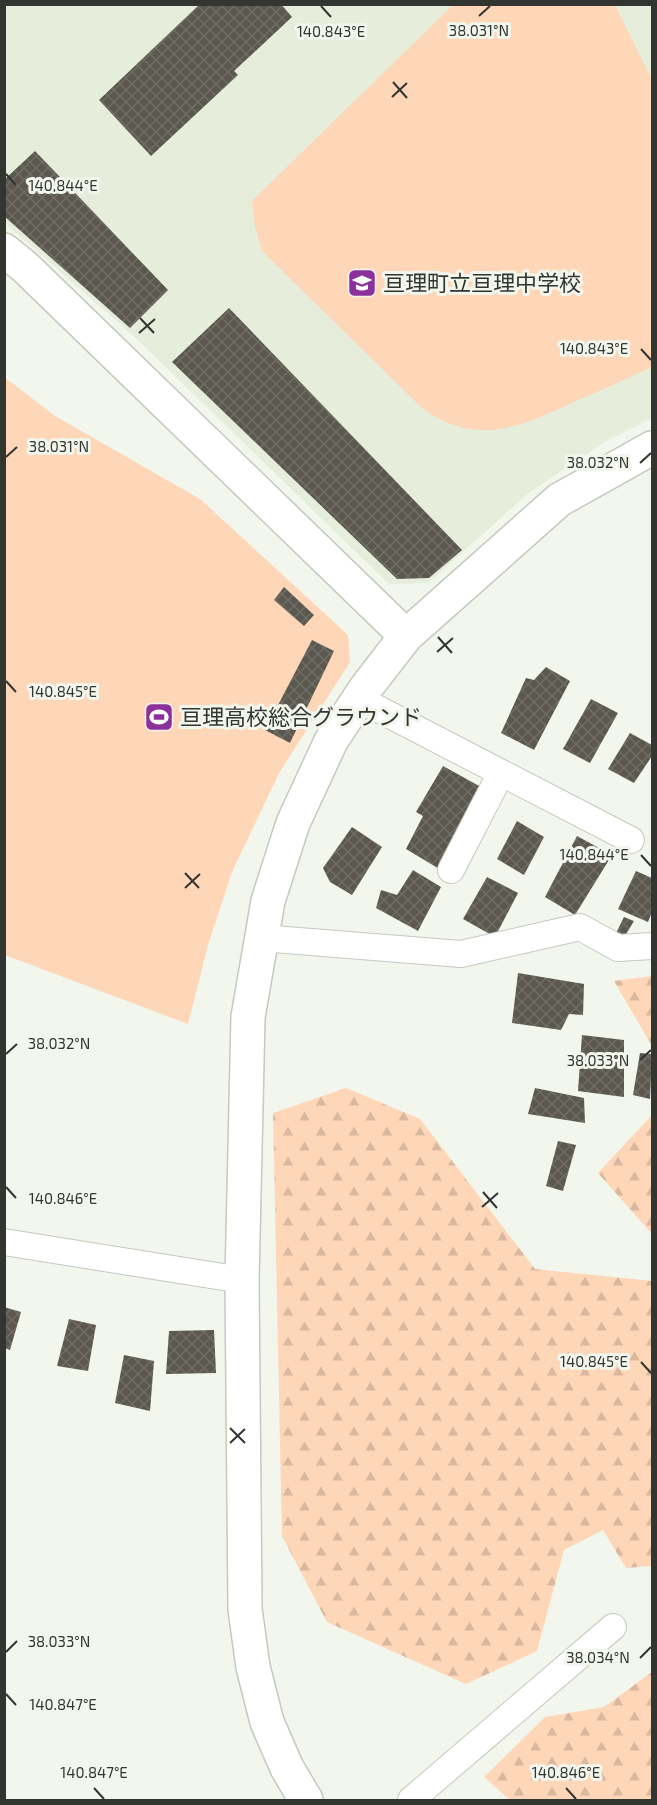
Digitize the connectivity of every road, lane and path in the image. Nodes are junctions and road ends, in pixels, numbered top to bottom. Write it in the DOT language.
graph roads {
  1 [pos="4,250"];
  2 [pos="652,448"];
  3 [pos="406,636"];
  4 [pos="359,699"];
  5 [pos="501,773"];
  6 [pos="631,840"];
  7 [pos="451,870"];
  8 [pos="261,938"];
  9 [pos="652,946"];
  10 [pos="4,1242"];
  11 [pos="242,1280"];
  12 [pos="613,1627"];
  13 [pos="306,1800"];
  14 [pos="411,1800"];
  1 -- 3 [label="street"];
  2 -- 3 [label="street"];
  3 -- 4 [label="street"];
  4 -- 5 [label="street"];
  4 -- 8 [label="street"];
  5 -- 6 [label="street"];
  5 -- 7 [label="street"];
  8 -- 9 [label="street"];
  8 -- 11 [label="street"];
  10 -- 11 [label="street"];
  11 -- 13 [label="street"];
  12 -- 14 [label="street"];
}
